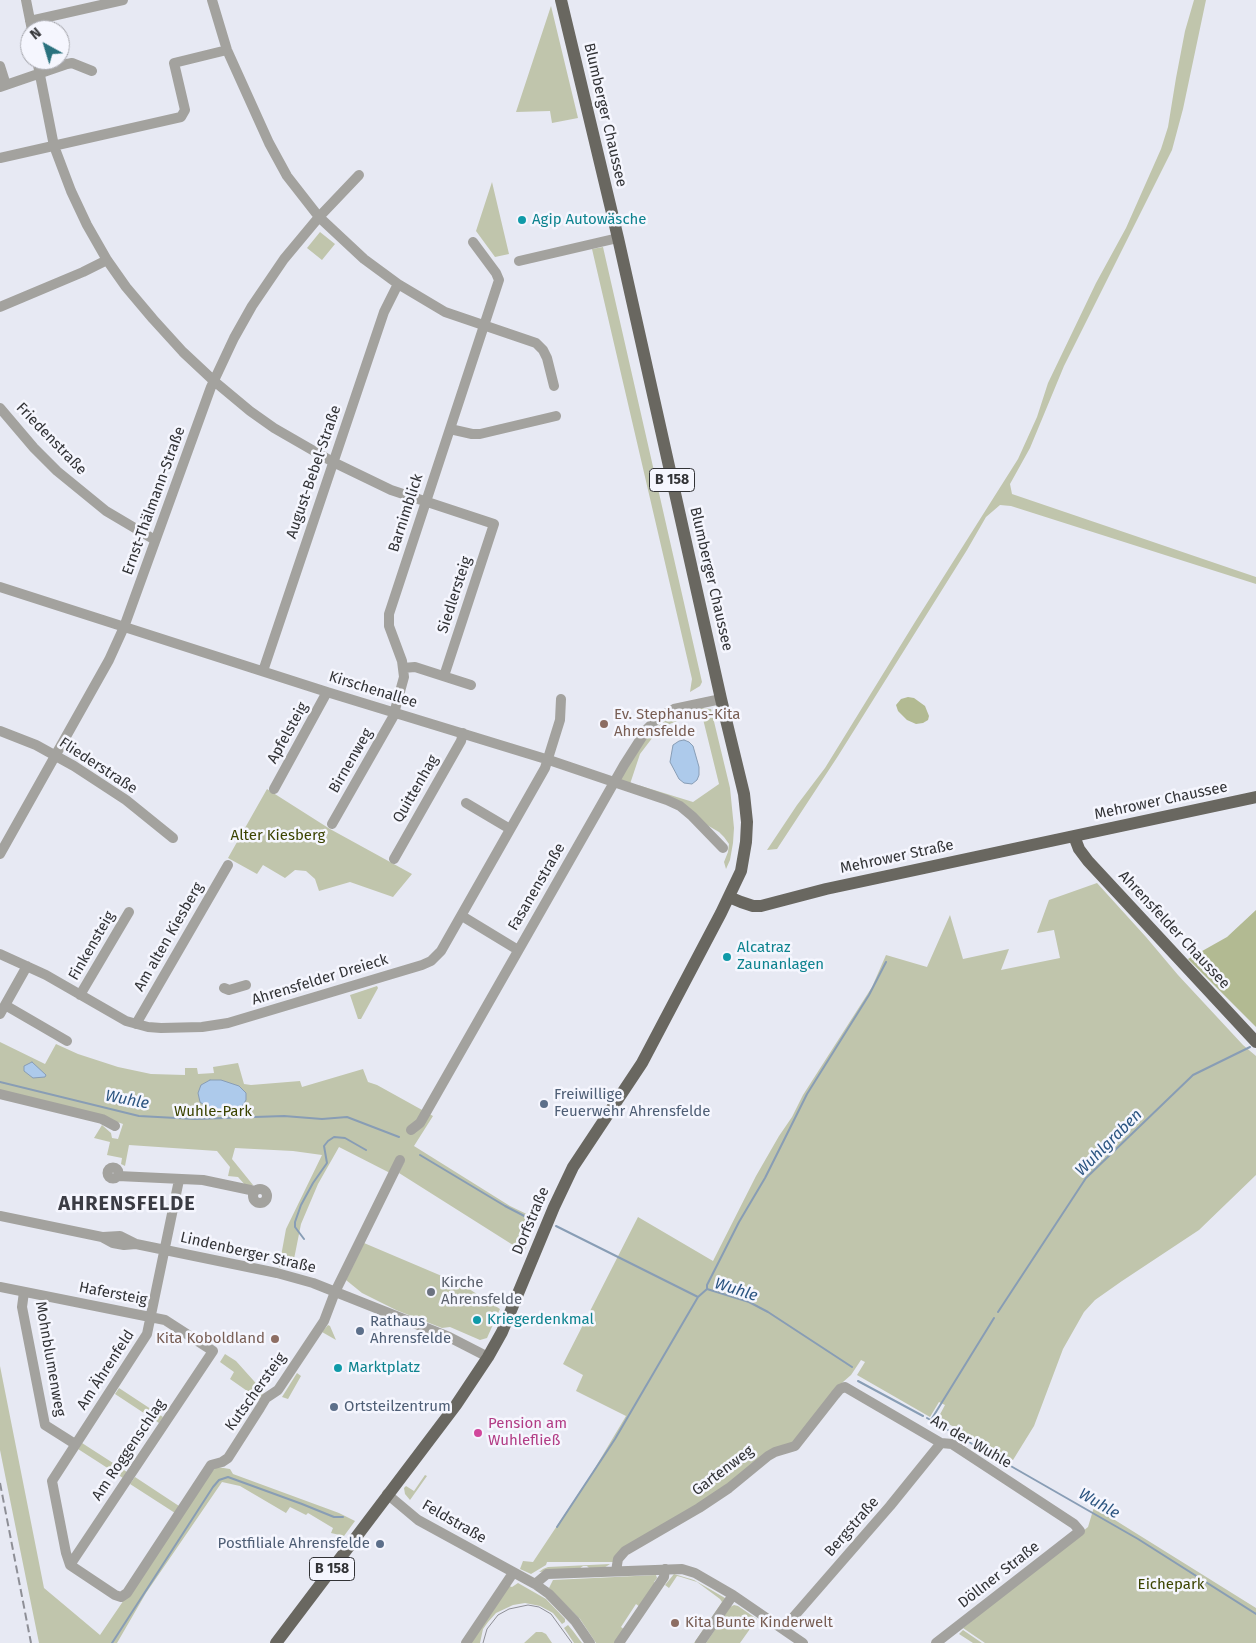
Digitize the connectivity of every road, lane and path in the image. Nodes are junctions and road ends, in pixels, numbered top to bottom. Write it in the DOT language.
graph roads {
  1 [pos="26,0"];
  2 [pos="123,0"];
  3 [pos="212,0"];
  4 [pos="561,0"];
  5 [pos="30,20"];
  6 [pos="49,20"];
  7 [pos="227,50"];
  8 [pos="0,66"];
  9 [pos="39,70"];
  10 [pos="92,71"];
  11 [pos="40,73"];
  12 [pos="3,86"];
  13 [pos="54,146"];
  14 [pos="0,158"];
  15 [pos="358,175"];
  16 [pos="319,217"];
  17 [pos="618,238"];
  18 [pos="473,242"];
  19 [pos="107,260"];
  20 [pos="519,261"];
  21 [pos="398,284"];
  22 [pos="0,307"];
  23 [pos="484,325"];
  24 [pos="214,381"];
  25 [pos="554,386"];
  26 [pos="0,408"];
  27 [pos="556,416"];
  28 [pos="450,428"];
  29 [pos="333,462"];
  30 [pos="425,502"];
  31 [pos="155,540"];
  32 [pos="0,587"];
  33 [pos="124,627"];
  34 [pos="403,668"];
  35 [pos="263,671"];
  36 [pos="444,676"];
  37 [pos="471,685"];
  38 [pos="327,692"];
  39 [pos="561,699"];
  40 [pos="721,699"];
  41 [pos="394,712"];
  42 [pos="0,731"];
  43 [pos="463,733"];
  44 [pos="56,756"];
  45 [pos="549,760"];
  46 [pos="614,783"];
  47 [pos="274,789"];
  48 [pos="1256,798"];
  49 [pos="466,803"];
  50 [pos="332,824"];
  51 [pos="510,829"];
  52 [pos="1074,836"];
  53 [pos="173,838"];
  54 [pos="723,848"];
  55 [pos="0,854"];
  56 [pos="394,859"];
  57 [pos="228,865"];
  58 [pos="729,897"];
  59 [pos="129,912"];
  60 [pos="462,916"];
  61 [pos="518,950"];
  62 [pos="0,954"];
  63 [pos="28,966"];
  64 [pos="246,985"];
  65 [pos="224,988"];
  66 [pos="80,995"];
  67 [pos="2,1009"];
  68 [pos="136,1024"];
  69 [pos="67,1041"];
  70 [pos="1256,1042"];
  71 [pos="0,1094"];
  72 [pos="115,1126"];
  73 [pos="411,1130"];
  74 [pos="400,1160"];
  75 [pos="118,1176"];
  76 [pos="179,1180"];
  77 [pos="255,1191"];
  78 [pos="0,1216"];
  79 [pos="166,1250"];
  80 [pos="0,1287"];
  81 [pos="24,1292"];
  82 [pos="335,1292"];
  83 [pos="151,1317"];
  84 [pos="213,1351"];
  85 [pos="488,1357"];
  86 [pos="842,1388"];
  87 [pos="940,1443"];
  88 [pos="75,1444"];
  89 [pos="387,1494"];
  90 [pos="1080,1531"];
  91 [pos="70,1565"];
  92 [pos="665,1568"];
  93 [pos="616,1571"];
  94 [pos="512,1572"];
  95 [pos="535,1584"];
  96 [pos="733,1595"];
  97 [pos="783,1629"];
  98 [pos="276,1643"];
  99 [pos="466,1643"];
  100 [pos="590,1643"];
  101 [pos="619,1643"];
  102 [pos="700,1643"];
  103 [pos="803,1643"];
  104 [pos="936,1643"];
  1 -- 5 [label="street"];
  2 -- 6 [label="street"];
  3 -- 7 [label="street"];
  4 -- 17 [label="main road, Blumberger Chaussee / B 158"];
  7 -- 13 [label="street"];
  7 -- 16 [label="street"];
  8 -- 12 [label="street"];
  9 -- 11 [label="street"];
  10 -- 11 [label="street"];
  11 -- 12 [label="street"];
  11 -- 13 [label="street"];
  13 -- 14 [label="street"];
  13 -- 19 [label="street"];
  15 -- 16 [label="street, Ernst-Thälmann-Straße"];
  16 -- 21 [label="street"];
  16 -- 24 [label="street, Ernst-Thälmann-Straße"];
  17 -- 20 [label="street"];
  17 -- 40 [label="main road, Blumberger Chaussee / B 158"];
  18 -- 23 [label="street, Barnimblick"];
  19 -- 22 [label="street"];
  19 -- 24 [label="street"];
  21 -- 23 [label="street"];
  21 -- 29 [label="street, August-Bebel-Straße"];
  23 -- 25 [label="street"];
  23 -- 28 [label="street, Barnimblick"];
  24 -- 29 [label="street"];
  24 -- 31 [label="street, Ernst-Thälmann-Straße"];
  26 -- 31 [label="street, Friedenstraße"];
  27 -- 28 [label="street"];
  28 -- 30 [label="street, Barnimblick"];
  29 -- 30 [label="street"];
  29 -- 35 [label="street, August-Bebel-Straße"];
  30 -- 34 [label="street, Barnimblick"];
  30 -- 36 [label="street, Siedlersteig"];
  31 -- 33 [label="street, Ernst-Thälmann-Straße"];
  32 -- 33 [label="street, Kirschenallee"];
  33 -- 35 [label="street, Kirschenallee"];
  33 -- 44 [label="street, Ernst-Thälmann-Straße"];
  34 -- 36 [label="street"];
  34 -- 41 [label="street, Barnimblick"];
  35 -- 38 [label="street, Kirschenallee"];
  36 -- 37 [label="street"];
  38 -- 41 [label="street, Kirschenallee"];
  38 -- 47 [label="street, Apfelsteig"];
  39 -- 45 [label="street, Ahrensfelder Dreieck"];
  40 -- 46 [label="street, Fasanenstraße"];
  40 -- 58 [label="main road, Blumberger Chaussee / B 158"];
  41 -- 43 [label="street, Kirschenallee"];
  41 -- 50 [label="street, Birnenweg"];
  42 -- 44 [label="street, Fliederstraße"];
  43 -- 45 [label="street, Kirschenallee"];
  43 -- 56 [label="street, Quittenhag"];
  44 -- 53 [label="street, Fliederstraße"];
  44 -- 55 [label="street, Ernst-Thälmann-Straße"];
  45 -- 46 [label="street, Kirschenallee"];
  45 -- 51 [label="street, Ahrensfelder Dreieck"];
  46 -- 54 [label="street, Kirschenallee"];
  46 -- 61 [label="street, Fasanenstraße"];
  48 -- 52 [label="main road, Mehrower Chaussee"];
  49 -- 51 [label="street"];
  51 -- 60 [label="street, Ahrensfelder Dreieck"];
  52 -- 58 [label="main road, Mehrower Straße"];
  52 -- 70 [label="main road, Ahrensfelder Chaussee"];
  57 -- 68 [label="street, Am alten Kiesberg"];
  58 -- 85 [label="main road, Dorfstraße / B 158"];
  59 -- 66 [label="street, Finkensteig"];
  60 -- 61 [label="street"];
  60 -- 68 [label="street, Ahrensfelder Dreieck"];
  61 -- 73 [label="street, Fasanenstraße"];
  62 -- 63 [label="street, Ahrensfelder Dreieck"];
  63 -- 66 [label="street, Ahrensfelder Dreieck"];
  63 -- 67 [label="street"];
  64 -- 65 [label="street"];
  66 -- 68 [label="street, Ahrensfelder Dreieck"];
  67 -- 69 [label="street"];
  71 -- 72 [label="street"];
  74 -- 82 [label="street"];
  75 -- 76 [label="street"];
  76 -- 77 [label="street"];
  76 -- 79 [label="street, Am Ährenfeld"];
  78 -- 79 [label="street, Lindenberger Straße"];
  79 -- 82 [label="street, Lindenberger Straße"];
  79 -- 83 [label="street, Am Ährenfeld"];
  80 -- 81 [label="street, Hafersteig"];
  81 -- 83 [label="street, Hafersteig"];
  81 -- 88 [label="street, Mohnblumenweg"];
  82 -- 85 [label="street, Lindenberger Straße"];
  82 -- 91 [label="street, Kutschersteig"];
  83 -- 84 [label="street, Hafersteig"];
  83 -- 88 [label="street, Am Ährenfeld"];
  84 -- 91 [label="street, Am Roggenschlag"];
  85 -- 89 [label="main road, Dorfstraße / B 158"];
  86 -- 87 [label="street, An der Wuhle"];
  86 -- 93 [label="street, Gartenweg"];
  87 -- 90 [label="street, An der Wuhle"];
  87 -- 97 [label="street, Bergstraße"];
  88 -- 91 [label="street, Am Ährenfeld"];
  89 -- 94 [label="street, Feldstraße"];
  89 -- 98 [label="main road, Dorfstraße / B 158"];
  90 -- 104 [label="street, Döllner Straße"];
  92 -- 93 [label="street"];
  92 -- 96 [label="street"];
  92 -- 101 [label="street"];
  93 -- 95 [label="street"];
  94 -- 95 [label="street, Feldstraße"];
  94 -- 99 [label="street"];
  95 -- 100 [label="street, Feldstraße"];
  96 -- 97 [label="street"];
  96 -- 102 [label="street"];
  97 -- 103 [label="street"];
}
